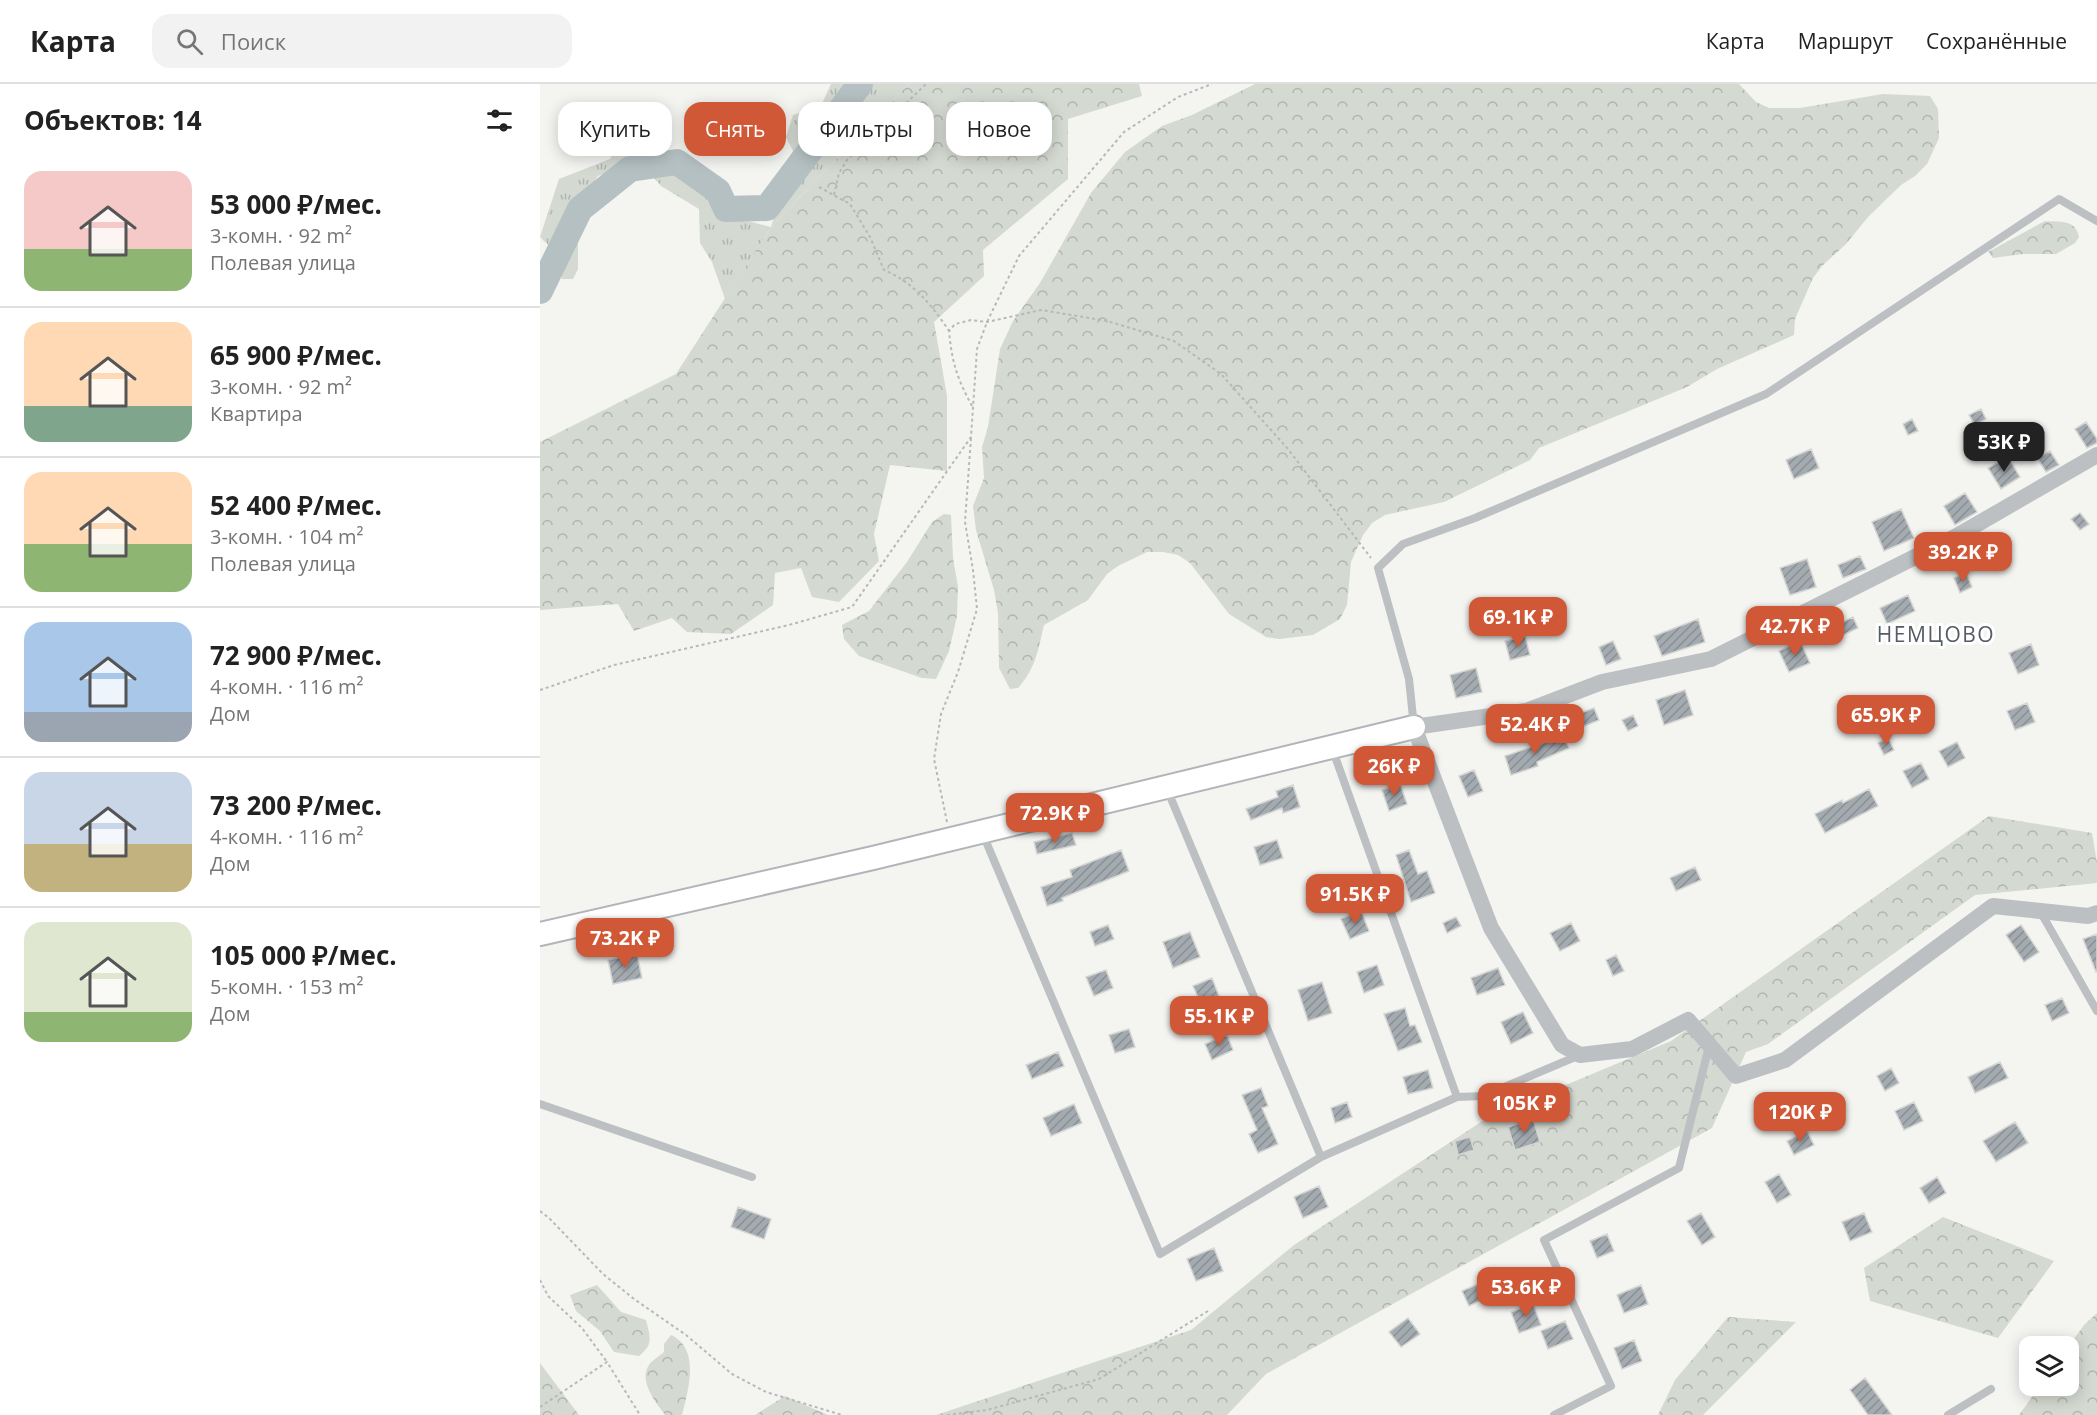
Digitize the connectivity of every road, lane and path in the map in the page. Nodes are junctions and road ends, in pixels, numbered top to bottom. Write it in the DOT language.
graph roads {
  1 [pos="926,84"];
  2 [pos="1212,84"];
  3 [pos="819,187"];
  4 [pos="834,195"];
  5 [pos="2097,221"];
  6 [pos="987,322"];
  7 [pos="949,331"];
  8 [pos="972,408"];
  9 [pos="971,437"];
  10 [pos="2097,455"];
  11 [pos="1378,568"];
  12 [pos="540,690"];
  13 [pos="1414,727"];
  14 [pos="1331,747"];
  15 [pos="1166,787"];
  16 [pos="981,832"];
  17 [pos="951,839"];
  18 [pos="2040,911"];
  19 [pos="2097,913"];
  20 [pos="540,934"];
  21 [pos="2097,1011"];
  22 [pos="1709,1045"];
  23 [pos="1580,1055"];
  24 [pos="1457,1097"];
  25 [pos="540,1104"];
  26 [pos="1322,1157"];
  27 [pos="752,1177"];
  28 [pos="540,1211"];
  29 [pos="540,1280"];
  30 [pos="1208,1311"];
  31 [pos="607,1362"];
  32 [pos="1991,1389"];
  33 [pos="540,1407"];
  34 [pos="640,1415"];
  35 [pos="842,1415"];
  36 [pos="947,1415"];
  37 [pos="1554,1415"];
  38 [pos="1948,1415"];
  1 -- 4 [label="path"];
  2 -- 6 [label="path"];
  3 -- 4 [label="path"];
  4 -- 7 [label="path"];
  5 -- 11 [label="lane"];
  6 -- 7 [label="path"];
  6 -- 8 [label="path"];
  6 -- 11 [label="path"];
  7 -- 8 [label="path"];
  8 -- 9 [label="path"];
  9 -- 12 [label="path"];
  9 -- 17 [label="path"];
  10 -- 13 [label="street"];
  11 -- 13 [label="lane"];
  13 -- 14 [label="street"];
  13 -- 23 [label="street"];
  14 -- 15 [label="street"];
  14 -- 24 [label="lane"];
  15 -- 16 [label="street"];
  15 -- 26 [label="lane"];
  16 -- 17 [label="street"];
  16 -- 26 [label="lane"];
  17 -- 20 [label="street"];
  18 -- 19 [label="street"];
  18 -- 21 [label="lane"];
  18 -- 22 [label="street"];
  22 -- 23 [label="street"];
  22 -- 37 [label="lane"];
  23 -- 24 [label="lane"];
  24 -- 26 [label="lane"];
  25 -- 27 [label="lane"];
  28 -- 35 [label="path"];
  29 -- 31 [label="path"];
  30 -- 36 [label="path"];
  31 -- 33 [label="path"];
  31 -- 34 [label="path"];
  32 -- 38 [label="lane"];
}
